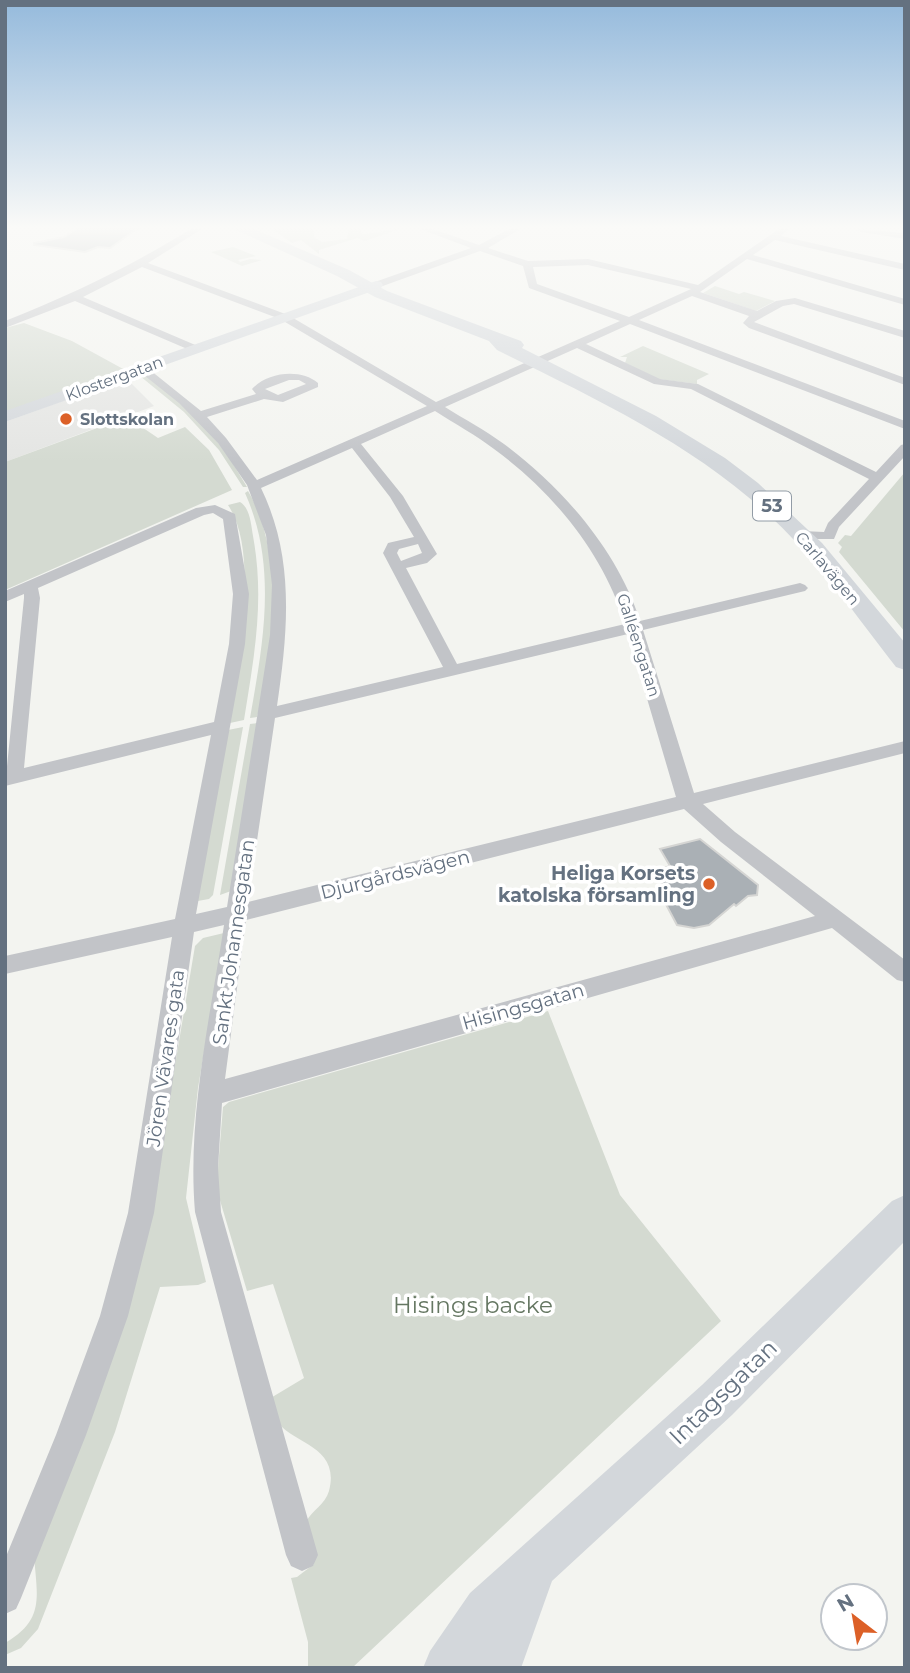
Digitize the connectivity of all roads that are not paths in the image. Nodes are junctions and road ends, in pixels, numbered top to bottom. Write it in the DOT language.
graph roads {
  1 [pos="51,307"];
  2 [pos="97,307"];
  3 [pos="257,307"];
  4 [pos="313,307"];
  5 [pos="420,307"];
  6 [pos="592,307"];
  7 [pos="658,307"];
  8 [pos="738,307"];
  9 [pos="773,307"];
  10 [pos="815,307"];
  11 [pos="758,315"];
  12 [pos="284,317"];
  13 [pos="629,320"];
  14 [pos="5,325"];
  15 [pos="905,335"];
  16 [pos="577,344"];
  17 [pos="197,349"];
  18 [pos="539,360"];
  19 [pos="141,368"];
  20 [pos="905,382"];
  21 [pos="264,394"];
  22 [pos="435,406"];
  23 [pos="201,415"];
  24 [pos="5,417"];
  25 [pos="905,425"];
  26 [pos="354,443"];
  27 [pos="905,448"];
  28 [pos="878,478"];
  29 [pos="253,487"];
  30 [pos="802,535"];
  31 [pos="30,586"];
  32 [pos="800,587"];
  33 [pos="5,597"];
  34 [pos="636,628"];
  35 [pos="905,661"];
  36 [pos="453,671"];
  37 [pos="267,714"];
  38 [pos="220,726"];
  39 [pos="905,747"];
  40 [pos="10,778"];
  41 [pos="687,801"];
  42 [pos="236,914"];
  43 [pos="834,919"];
  44 [pos="184,923"];
  45 [pos="5,965"];
  46 [pos="905,973"];
  47 [pos="212,1094"];
  48 [pos="905,1214"];
  49 [pos="302,1555"];
  50 [pos="536,1565"];
  51 [pos="5,1598"];
  52 [pos="447,1668"];
  53 [pos="497,1668"];
  1 -- 14 [label="street"];
  2 -- 17 [label="street"];
  3 -- 12 [label="street, Galléengatan"];
  4 -- 12 [label="street, Klostergatan"];
  5 -- 18 [label="main road, Carlavägen / 53"];
  6 -- 13 [label="street"];
  7 -- 13 [label="street"];
  8 -- 11 [label="street"];
  9 -- 11 [label="street"];
  10 -- 15 [label="street"];
  11 -- 20 [label="street"];
  12 -- 17 [label="street, Klostergatan"];
  12 -- 22 [label="street, Galléengatan"];
  13 -- 16 [label="street"];
  13 -- 25 [label="street"];
  16 -- 18 [label="street"];
  16 -- 28 [label="street"];
  17 -- 19 [label="street, Klostergatan"];
  18 -- 22 [label="street"];
  18 -- 30 [label="main road, Carlavägen / 53"];
  19 -- 23 [label="street, Sankt Johannesgatan"];
  19 -- 24 [label="street, Klostergatan"];
  21 -- 23 [label="street"];
  22 -- 26 [label="street"];
  22 -- 34 [label="street, Galléengatan"];
  23 -- 29 [label="street, Sankt Johannesgatan"];
  26 -- 29 [label="street"];
  26 -- 36 [label="street"];
  27 -- 28 [label="street"];
  28 -- 30 [label="street"];
  29 -- 37 [label="street, Sankt Johannesgatan"];
  30 -- 35 [label="main road, Carlavägen / 53"];
  31 -- 33 [label="street"];
  31 -- 38 [label="street, Jören Vävares gata"];
  31 -- 40 [label="street"];
  32 -- 34 [label="street"];
  34 -- 36 [label="street"];
  34 -- 41 [label="street, Galléengatan"];
  36 -- 37 [label="street"];
  37 -- 42 [label="street, Sankt Johannesgatan"];
  38 -- 40 [label="street"];
  38 -- 44 [label="street, Jören Vävares gata"];
  39 -- 41 [label="street, Djurgårdsvägen"];
  41 -- 42 [label="street, Djurgårdsvägen"];
  41 -- 43 [label="street"];
  42 -- 44 [label="street, Djurgårdsvägen"];
  42 -- 47 [label="street, Sankt Johannesgatan"];
  43 -- 46 [label="street"];
  43 -- 47 [label="street, Hisingsgatan"];
  44 -- 45 [label="street, Djurgårdsvägen"];
  44 -- 51 [label="street, Jören Vävares gata"];
  47 -- 49 [label="street, Sankt Johannesgatan"];
  48 -- 50 [label="street, Intagsgatan"];
  50 -- 52 [label="street, Intagsgatan"];
  50 -- 53 [label="street, Intagsgatan"];
}
